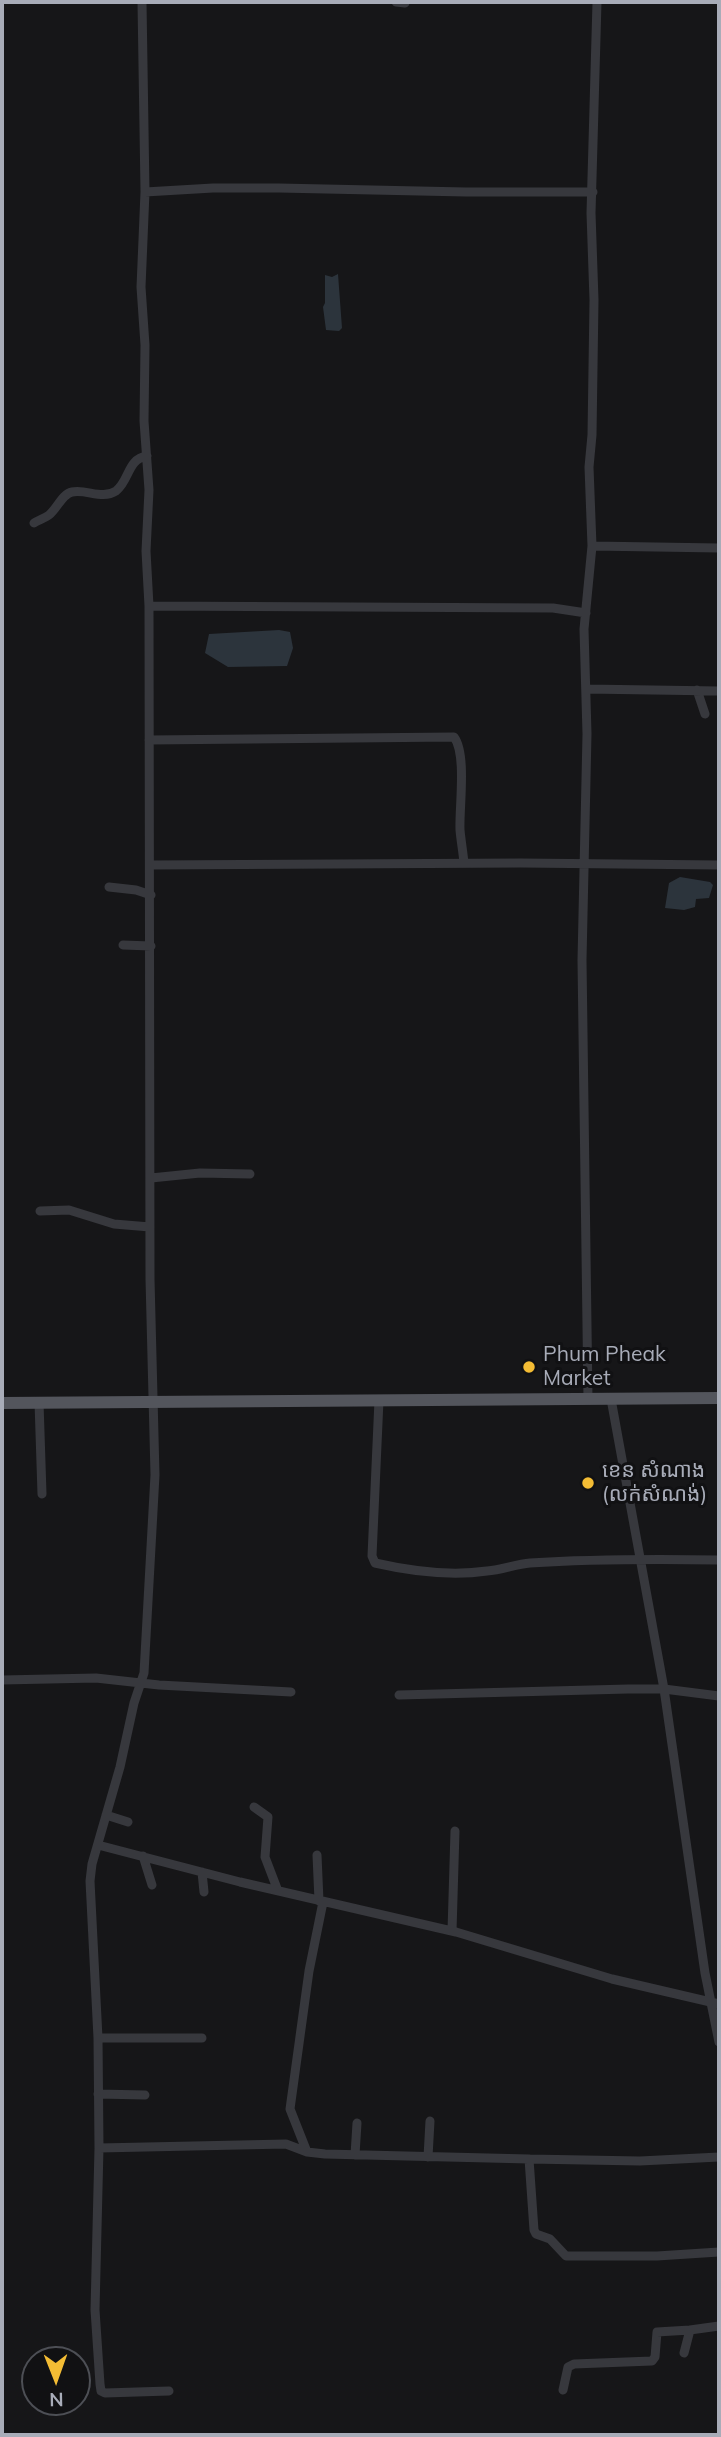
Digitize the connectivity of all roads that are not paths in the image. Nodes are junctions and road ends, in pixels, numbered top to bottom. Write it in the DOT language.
graph roads {
  1 [pos="142,2"];
  2 [pos="597,2"];
  3 [pos="145,192"];
  4 [pos="593,192"];
  5 [pos="147,456"];
  6 [pos="34,523"];
  7 [pos="592,546"];
  8 [pos="719,548"];
  9 [pos="149,607"];
  10 [pos="586,613"];
  11 [pos="586,690"];
  12 [pos="697,690"];
  13 [pos="719,691"];
  14 [pos="705,714"];
  15 [pos="149,740"];
  16 [pos="464,863"];
  17 [pos="585,864"];
  18 [pos="150,865"];
  19 [pos="719,865"];
  20 [pos="109,887"];
  21 [pos="151,895"];
  22 [pos="123,946"];
  23 [pos="151,946"];
  24 [pos="250,1174"];
  25 [pos="151,1178"];
  26 [pos="40,1211"];
  27 [pos="150,1227"];
  28 [pos="719,1398"];
  29 [pos="588,1399"];
  30 [pos="611,1399"];
  31 [pos="379,1400"];
  32 [pos="38,1402"];
  33 [pos="153,1402"];
  34 [pos="2,1403"];
  35 [pos="41,1494"];
  36 [pos="642,1559"];
  37 [pos="719,1560"];
  38 [pos="2,1679"];
  39 [pos="139,1684"];
  40 [pos="664,1689"];
  41 [pos="291,1692"];
  42 [pos="399,1695"];
  43 [pos="719,1696"];
  44 [pos="254,1807"];
  45 [pos="106,1815"];
  46 [pos="128,1822"];
  47 [pos="455,1831"];
  48 [pos="98,1845"];
  49 [pos="317,1855"];
  50 [pos="143,1856"];
  51 [pos="202,1872"];
  52 [pos="152,1885"];
  53 [pos="278,1891"];
  54 [pos="204,1892"];
  55 [pos="321,1902"];
  56 [pos="452,1931"];
  57 [pos="715,2003"];
  58 [pos="97,2038"];
  59 [pos="202,2038"];
  60 [pos="719,2042"];
  61 [pos="98,2094"];
  62 [pos="145,2095"];
  63 [pos="430,2122"];
  64 [pos="357,2123"];
  65 [pos="99,2148"];
  66 [pos="307,2152"];
  67 [pos="355,2155"];
  68 [pos="428,2157"];
  69 [pos="719,2157"];
  70 [pos="529,2159"];
  71 [pos="719,2252"];
  72 [pos="719,2326"];
  73 [pos="690,2330"];
  74 [pos="684,2353"];
  75 [pos="563,2390"];
  76 [pos="169,2391"];
  1 -- 3 [label="street"];
  2 -- 4 [label="street"];
  3 -- 4 [label="street"];
  3 -- 5 [label="street"];
  4 -- 7 [label="street"];
  5 -- 6 [label="street"];
  5 -- 9 [label="street"];
  7 -- 8 [label="street"];
  7 -- 10 [label="street"];
  9 -- 10 [label="street"];
  9 -- 15 [label="street"];
  10 -- 11 [label="street"];
  11 -- 12 [label="street"];
  11 -- 17 [label="street"];
  12 -- 13 [label="street"];
  12 -- 14 [label="street"];
  15 -- 16 [label="street"];
  15 -- 18 [label="street"];
  16 -- 17 [label="street"];
  16 -- 18 [label="street"];
  17 -- 19 [label="street"];
  17 -- 29 [label="street"];
  18 -- 21 [label="street"];
  20 -- 21 [label="street"];
  21 -- 23 [label="street"];
  22 -- 23 [label="street"];
  23 -- 25 [label="street"];
  24 -- 25 [label="street"];
  25 -- 27 [label="street"];
  26 -- 27 [label="street"];
  27 -- 33 [label="street"];
  28 -- 30 [label="main road"];
  29 -- 30 [label="main road"];
  29 -- 31 [label="main road"];
  30 -- 36 [label="street"];
  31 -- 33 [label="main road"];
  31 -- 36 [label="street"];
  32 -- 33 [label="main road"];
  32 -- 34 [label="main road"];
  32 -- 35 [label="street"];
  33 -- 39 [label="street"];
  36 -- 37 [label="street"];
  36 -- 40 [label="street"];
  38 -- 39 [label="street"];
  39 -- 41 [label="street"];
  39 -- 45 [label="street"];
  40 -- 42 [label="street"];
  40 -- 43 [label="street"];
  40 -- 57 [label="street"];
  44 -- 53 [label="street"];
  45 -- 46 [label="street"];
  45 -- 48 [label="street"];
  47 -- 56 [label="street"];
  48 -- 50 [label="street"];
  48 -- 58 [label="street"];
  49 -- 55 [label="street"];
  50 -- 51 [label="street"];
  50 -- 52 [label="street"];
  51 -- 53 [label="street"];
  51 -- 54 [label="street"];
  53 -- 55 [label="street"];
  55 -- 56 [label="street"];
  55 -- 66 [label="street"];
  56 -- 57 [label="street"];
  57 -- 60 [label="street"];
  58 -- 59 [label="street"];
  58 -- 61 [label="street"];
  61 -- 62 [label="street"];
  61 -- 65 [label="street"];
  63 -- 68 [label="street"];
  64 -- 67 [label="street"];
  65 -- 66 [label="street"];
  65 -- 76 [label="street"];
  66 -- 67 [label="street"];
  67 -- 68 [label="street"];
  68 -- 70 [label="street"];
  69 -- 70 [label="street"];
  70 -- 71 [label="street"];
  72 -- 73 [label="street"];
  73 -- 74 [label="street"];
  73 -- 75 [label="street"];
}
